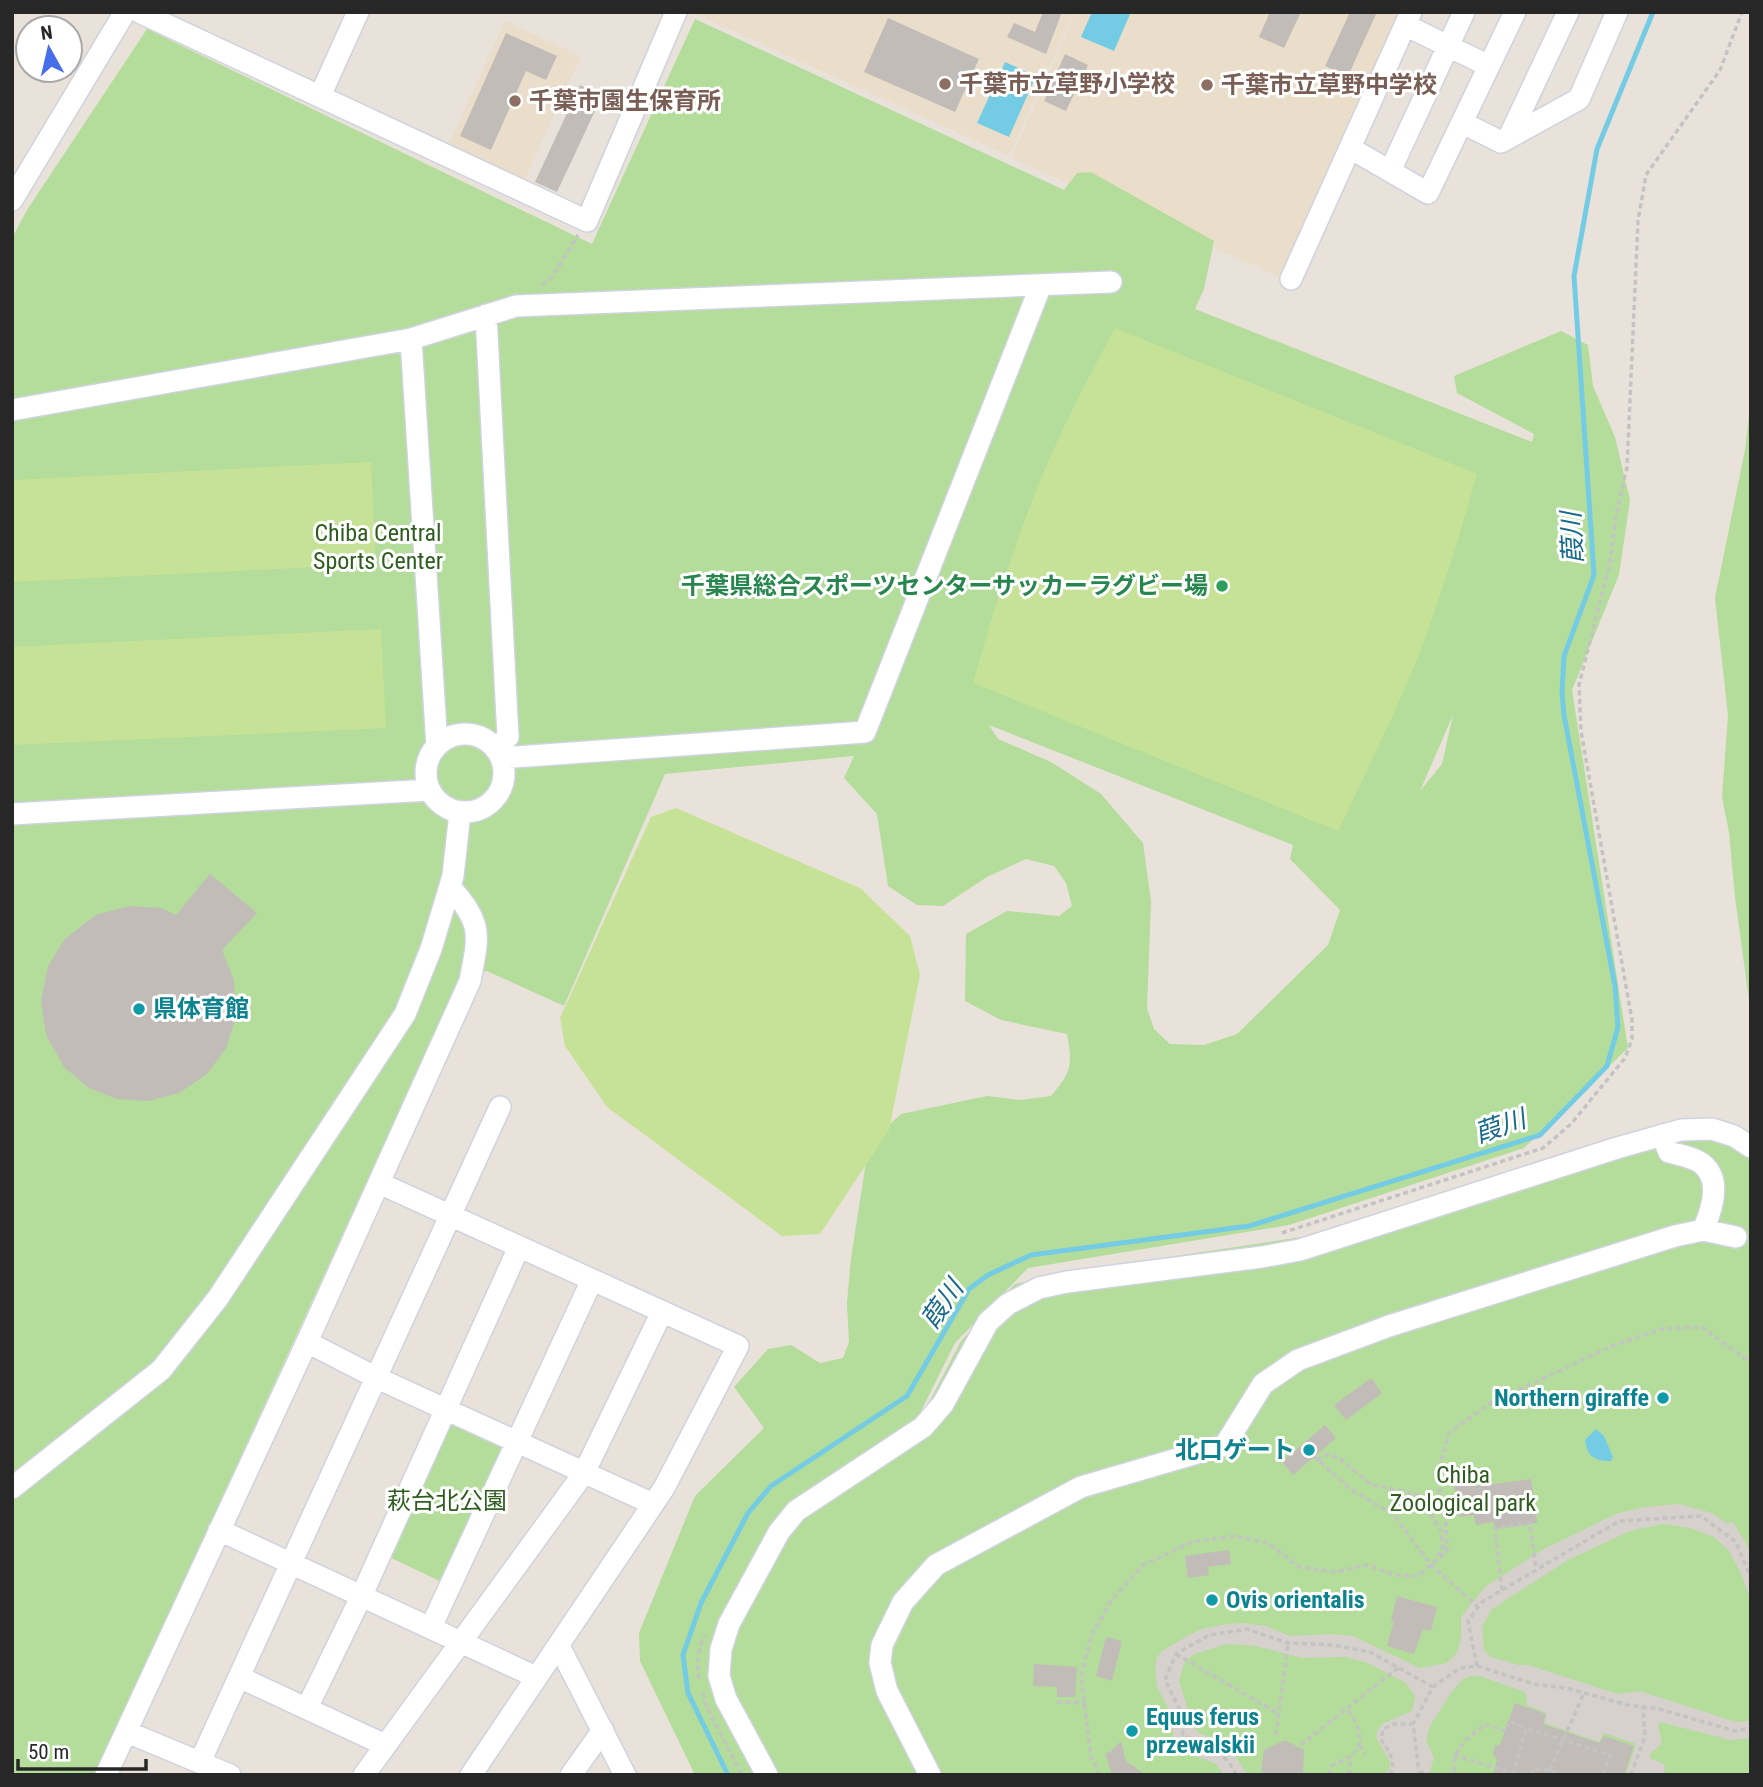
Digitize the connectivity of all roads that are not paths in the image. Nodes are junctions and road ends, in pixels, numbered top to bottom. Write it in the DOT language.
graph roads {
  1 [pos="125,12"];
  2 [pos="139,12"];
  3 [pos="358,12"];
  4 [pos="676,12"];
  5 [pos="1464,12"];
  6 [pos="1515,12"];
  7 [pos="1568,12"];
  8 [pos="1617,12"];
  9 [pos="1408,19"];
  10 [pos="1448,46"];
  11 [pos="1489,66"];
  12 [pos="320,96"];
  13 [pos="1463,123"];
  14 [pos="1509,137"];
  15 [pos="1350,148"];
  16 [pos="1390,171"];
  17 [pos="12,200"];
  18 [pos="1290,279"];
  19 [pos="1111,282"];
  20 [pos="1041,285"];
  21 [pos="486,315"];
  22 [pos="411,340"];
  23 [pos="12,410"];
  24 [pos="437,746"];
  25 [pos="498,753"];
  26 [pos="430,790"];
  27 [pos="460,812"];
  28 [pos="12,814"];
  29 [pos="450,887"];
  30 [pos="500,1107"];
  31 [pos="1662,1135"];
  32 [pos="1751,1147"];
  33 [pos="379,1183"];
  34 [pos="452,1215"];
  35 [pos="1703,1230"];
  36 [pos="1736,1237"];
  37 [pos="519,1247"];
  38 [pos="592,1280"];
  39 [pos="662,1312"];
  40 [pos="307,1342"];
  41 [pos="377,1378"];
  42 [pos="446,1409"];
  43 [pos="516,1440"];
  44 [pos="584,1473"];
  45 [pos="12,1488"];
  46 [pos="653,1504"];
  47 [pos="219,1531"];
  48 [pos="291,1564"];
  49 [pos="361,1597"];
  50 [pos="431,1627"];
  51 [pos="462,1642"];
  52 [pos="559,1646"];
  53 [pos="536,1676"];
  54 [pos="239,1677"];
  55 [pos="307,1709"];
  56 [pos="603,1730"];
  57 [pos="127,1732"];
  58 [pos="385,1745"];
  59 [pos="201,1762"];
  60 [pos="106,1775"];
  61 [pos="230,1775"];
  62 [pos="364,1775"];
  63 [pos="471,1775"];
  64 [pos="571,1775"];
  65 [pos="625,1775"];
  66 [pos="767,1775"];
  67 [pos="930,1775"];
  1 -- 17 [label="street"];
  2 -- 12 [label="street"];
  3 -- 12 [label="street"];
  4 -- 12 [label="street"];
  5 -- 10 [label="street"];
  6 -- 11 [label="street"];
  7 -- 14 [label="street"];
  8 -- 14 [label="street"];
  9 -- 10 [label="street"];
  9 -- 15 [label="street"];
  10 -- 11 [label="street"];
  10 -- 16 [label="street"];
  11 -- 13 [label="street"];
  13 -- 14 [label="street"];
  13 -- 16 [label="street"];
  15 -- 16 [label="street"];
  15 -- 18 [label="street"];
  19 -- 20 [label="street"];
  20 -- 21 [label="street"];
  20 -- 25 [label="street"];
  21 -- 22 [label="street"];
  21 -- 25 [label="street"];
  22 -- 23 [label="street"];
  22 -- 24 [label="street"];
  24 -- 25 [label="street"];
  24 -- 26 [label="street"];
  25 -- 27 [label="street"];
  26 -- 27 [label="street"];
  26 -- 28 [label="street"];
  27 -- 29 [label="street"];
  29 -- 33 [label="street"];
  29 -- 45 [label="street"];
  30 -- 34 [label="street"];
  31 -- 32 [label="street"];
  31 -- 35 [label="street"];
  31 -- 66 [label="street"];
  33 -- 34 [label="street"];
  33 -- 40 [label="street"];
  34 -- 37 [label="street"];
  34 -- 41 [label="street"];
  35 -- 36 [label="street"];
  35 -- 67 [label="street"];
  37 -- 38 [label="street"];
  37 -- 42 [label="street"];
  38 -- 39 [label="street"];
  38 -- 43 [label="street"];
  39 -- 44 [label="street"];
  39 -- 46 [label="street"];
  40 -- 41 [label="street"];
  40 -- 47 [label="street"];
  41 -- 42 [label="street"];
  41 -- 48 [label="street"];
  42 -- 43 [label="street"];
  42 -- 49 [label="street"];
  43 -- 44 [label="street"];
  43 -- 50 [label="street"];
  44 -- 46 [label="street"];
  44 -- 51 [label="street"];
  46 -- 52 [label="street"];
  47 -- 48 [label="street"];
  47 -- 57 [label="street"];
  48 -- 49 [label="street"];
  48 -- 54 [label="street"];
  49 -- 50 [label="street"];
  49 -- 55 [label="street"];
  50 -- 51 [label="street"];
  51 -- 53 [label="street"];
  51 -- 58 [label="street"];
  52 -- 53 [label="street"];
  52 -- 56 [label="street"];
  53 -- 63 [label="street"];
  54 -- 55 [label="street"];
  54 -- 59 [label="street"];
  55 -- 58 [label="street"];
  56 -- 64 [label="street"];
  56 -- 65 [label="street"];
  57 -- 59 [label="street"];
  57 -- 60 [label="street"];
  58 -- 62 [label="street"];
  59 -- 61 [label="street"];
}
